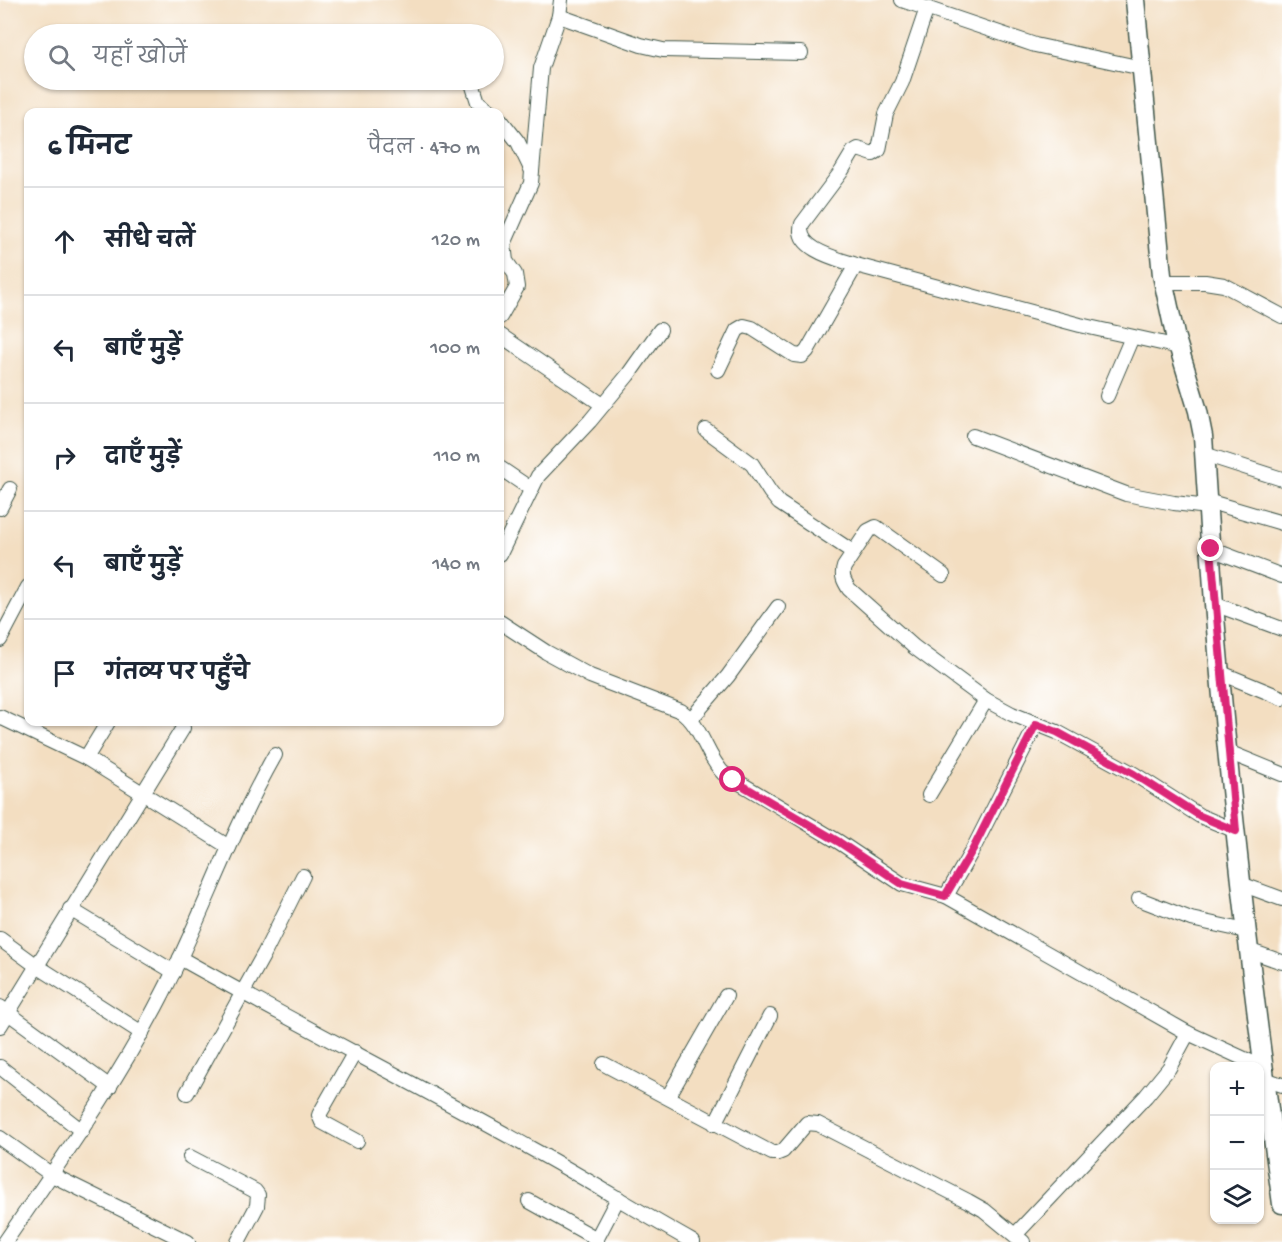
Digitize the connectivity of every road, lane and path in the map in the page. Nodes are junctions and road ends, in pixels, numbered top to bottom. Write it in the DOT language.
graph roads {
  1 [pos="561,0"];
  2 [pos="902,0"];
  3 [pos="1135,0"];
  4 [pos="927,8"];
  5 [pos="559,16"];
  6 [pos="801,53"];
  7 [pos="1142,68"];
  8 [pos="474,90"];
  9 [pos="485,108"];
  10 [pos="504,124"];
  11 [pos="532,171"];
  12 [pos="504,244"];
  13 [pos="504,244"];
  14 [pos="856,265"];
  15 [pos="1164,282"];
  16 [pos="504,309"];
  17 [pos="1282,316"];
  18 [pos="660,330"];
  19 [pos="504,337"];
  20 [pos="1132,337"];
  21 [pos="1179,347"];
  22 [pos="718,370"];
  23 [pos="1107,396"];
  24 [pos="603,405"];
  25 [pos="706,430"];
  26 [pos="973,436"];
  27 [pos="1204,454"];
  28 [pos="504,471"];
  29 [pos="1282,479"];
  30 [pos="10,489"];
  31 [pos="531,489"];
  32 [pos="1208,504"];
  33 [pos="0,508"];
  34 [pos="1282,523"];
  35 [pos="504,546"];
  36 [pos="1211,549"];
  37 [pos="853,552"];
  38 [pos="943,575"];
  39 [pos="1282,576"];
  40 [pos="24,595"];
  41 [pos="1214,604"];
  42 [pos="778,607"];
  43 [pos="504,625"];
  44 [pos="1282,629"];
  45 [pos="0,640"];
  46 [pos="1221,674"];
  47 [pos="1282,698"];
  48 [pos="986,700"];
  49 [pos="0,717"];
  50 [pos="691,719"];
  51 [pos="1036,724"];
  52 [pos="106,726"];
  53 [pos="183,728"];
  54 [pos="1228,752"];
  55 [pos="275,755"];
  56 [pos="86,758"];
  57 [pos="1282,774"];
  58 [pos="142,794"];
  59 [pos="929,795"];
  60 [pos="1236,831"];
  61 [pos="229,847"];
  62 [pos="303,876"];
  63 [pos="1241,884"];
  64 [pos="945,896"];
  65 [pos="1139,899"];
  66 [pos="1282,899"];
  67 [pos="70,909"];
  68 [pos="1246,931"];
  69 [pos="0,939"];
  70 [pos="1248,950"];
  71 [pos="180,958"];
  72 [pos="1282,962"];
  73 [pos="37,966"];
  74 [pos="174,972"];
  75 [pos="242,993"];
  76 [pos="726,996"];
  77 [pos="4,1010"];
  78 [pos="770,1016"];
  79 [pos="0,1026"];
  80 [pos="142,1033"];
  81 [pos="1188,1033"];
  82 [pos="355,1052"];
  83 [pos="604,1064"];
  84 [pos="0,1067"];
  85 [pos="1270,1077"];
  86 [pos="110,1087"];
  87 [pos="187,1093"];
  88 [pos="668,1097"];
  89 [pos="715,1124"];
  90 [pos="82,1131"];
  91 [pos="0,1138"];
  92 [pos="357,1142"];
  93 [pos="190,1156"];
  94 [pos="52,1175"];
  95 [pos="618,1198"];
  96 [pos="529,1201"];
  97 [pos="1282,1204"];
  98 [pos="0,1223"];
  99 [pos="9,1237"];
  100 [pos="1019,1239"];
  101 [pos="596,1240"];
  102 [pos="188,1242"];
  103 [pos="238,1242"];
  104 [pos="693,1242"];
  1 -- 5 [label="street"];
  2 -- 4 [label="street"];
  3 -- 7 [label="street"];
  4 -- 7 [label="street"];
  4 -- 14 [label="street"];
  5 -- 6 [label="street"];
  5 -- 11 [label="street"];
  7 -- 15 [label="street"];
  8 -- 9 [label="street"];
  10 -- 11 [label="street"];
  11 -- 13 [label="street"];
  12 -- 16 [label="street"];
  14 -- 20 [label="street"];
  14 -- 22 [label="street"];
  15 -- 17 [label="street"];
  15 -- 21 [label="street"];
  18 -- 24 [label="street"];
  19 -- 24 [label="street"];
  20 -- 21 [label="street"];
  20 -- 23 [label="street"];
  21 -- 27 [label="street"];
  24 -- 31 [label="street"];
  25 -- 37 [label="street"];
  26 -- 32 [label="street"];
  27 -- 29 [label="street"];
  27 -- 32 [label="street"];
  28 -- 31 [label="street"];
  30 -- 33 [label="street"];
  31 -- 35 [label="street"];
  32 -- 34 [label="street"];
  32 -- 36 [label="street"];
  36 -- 39 [label="street"];
  36 -- 41 [label="street"];
  37 -- 38 [label="street"];
  37 -- 48 [label="street"];
  40 -- 45 [label="street"];
  41 -- 44 [label="street"];
  41 -- 46 [label="street"];
  42 -- 50 [label="street"];
  43 -- 50 [label="street"];
  46 -- 47 [label="street"];
  46 -- 54 [label="street"];
  48 -- 51 [label="street"];
  48 -- 59 [label="street"];
  49 -- 56 [label="street"];
  50 -- 64 [label="street"];
  51 -- 60 [label="street"];
  51 -- 64 [label="street"];
  52 -- 56 [label="street"];
  53 -- 58 [label="street"];
  54 -- 57 [label="street"];
  54 -- 60 [label="street"];
  55 -- 61 [label="street"];
  56 -- 58 [label="street"];
  58 -- 61 [label="street"];
  58 -- 67 [label="street"];
  60 -- 63 [label="street"];
  61 -- 71 [label="street"];
  62 -- 75 [label="street"];
  63 -- 66 [label="street"];
  63 -- 68 [label="street"];
  64 -- 81 [label="street"];
  65 -- 68 [label="street"];
  67 -- 73 [label="street"];
  67 -- 74 [label="street"];
  68 -- 70 [label="street"];
  69 -- 73 [label="street"];
  70 -- 72 [label="street"];
  70 -- 85 [label="street"];
  71 -- 74 [label="street"];
  71 -- 75 [label="street"];
  73 -- 77 [label="street"];
  73 -- 80 [label="street"];
  74 -- 80 [label="street"];
  75 -- 82 [label="street"];
  75 -- 87 [label="street"];
  76 -- 88 [label="street"];
  77 -- 79 [label="street"];
  77 -- 86 [label="street"];
  78 -- 89 [label="street"];
  80 -- 86 [label="street"];
  81 -- 85 [label="street"];
  81 -- 100 [label="street"];
  82 -- 92 [label="street"];
  82 -- 95 [label="street"];
  83 -- 88 [label="street"];
  84 -- 90 [label="street"];
  85 -- 97 [label="street"];
  86 -- 90 [label="street"];
  88 -- 89 [label="street"];
  89 -- 100 [label="street"];
  90 -- 94 [label="street"];
  91 -- 94 [label="street"];
  93 -- 103 [label="street"];
  94 -- 99 [label="street"];
  94 -- 102 [label="street"];
  95 -- 101 [label="street"];
  95 -- 104 [label="street"];
  96 -- 101 [label="street"];
  98 -- 99 [label="street"];
}
